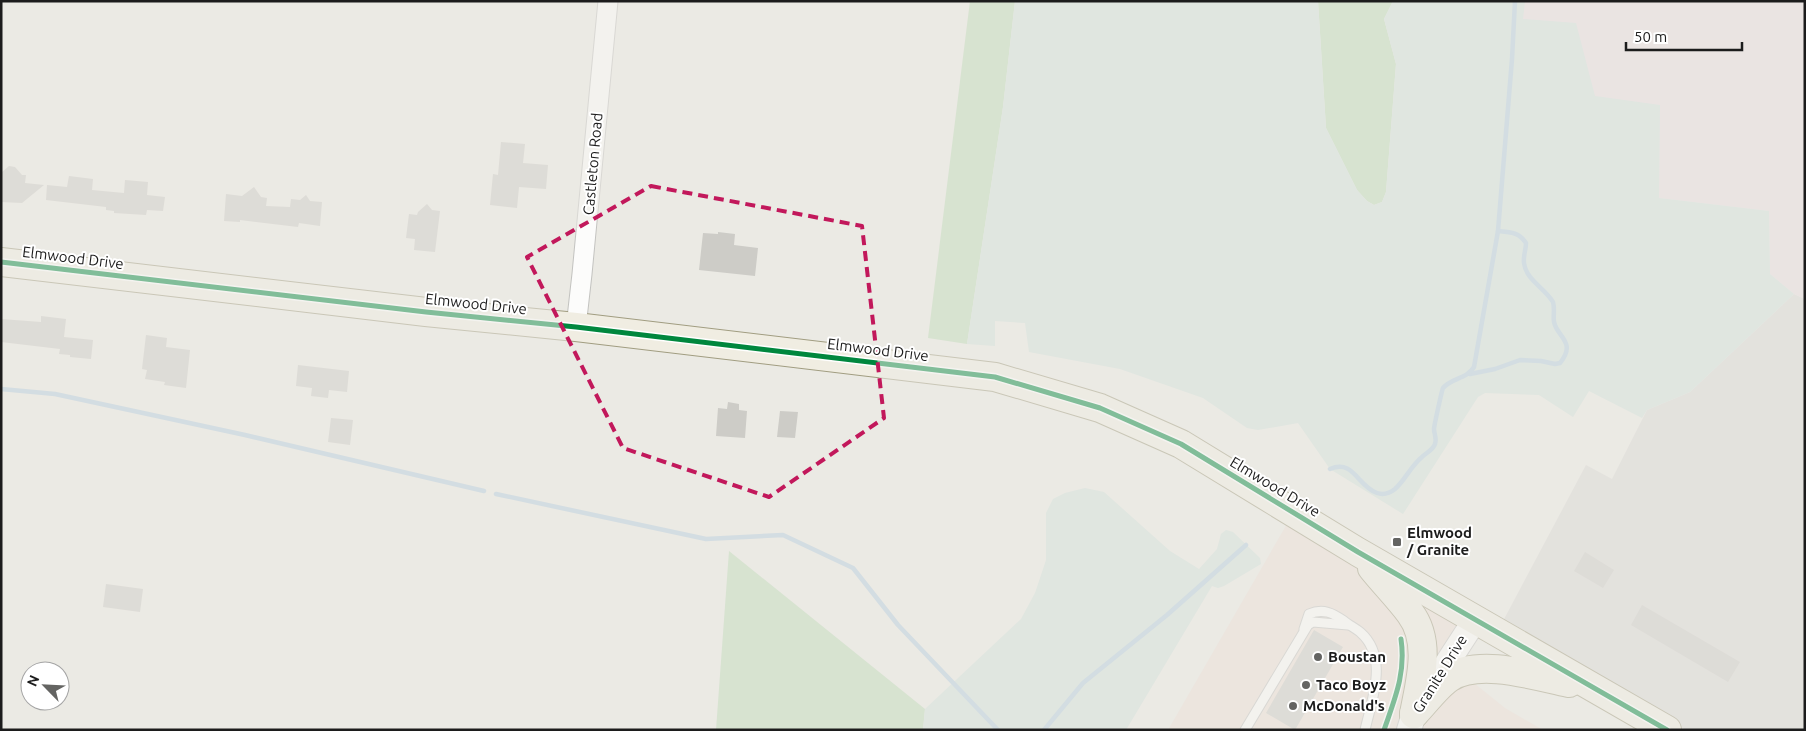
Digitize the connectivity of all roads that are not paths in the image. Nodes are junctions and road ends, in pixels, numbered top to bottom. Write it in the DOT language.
graph roads {
  1 [pos="608,1"];
  2 [pos="1,262"];
  3 [pos="576,327"];
  4 [pos="1358,552"];
  5 [pos="1475,620"];
  6 [pos="1592,688"];
  7 [pos="1411,722"];
  8 [pos="1245,730"];
  9 [pos="1365,730"];
  10 [pos="1667,730"];
  1 -- 3 [label="street, Castleton Road"];
  2 -- 3 [label="main road, Elmwood Drive"];
  3 -- 4 [label="main road, Elmwood Drive"];
  4 -- 5 [label="main road, Elmwood Drive"];
  4 -- 7 [label="main road"];
  5 -- 6 [label="main road, Elmwood Drive"];
  5 -- 7 [label="street, Granite Drive"];
  6 -- 7 [label="main road"];
  6 -- 10 [label="main road, Elmwood Drive"];
  8 -- 9 [label="lane"];
}
